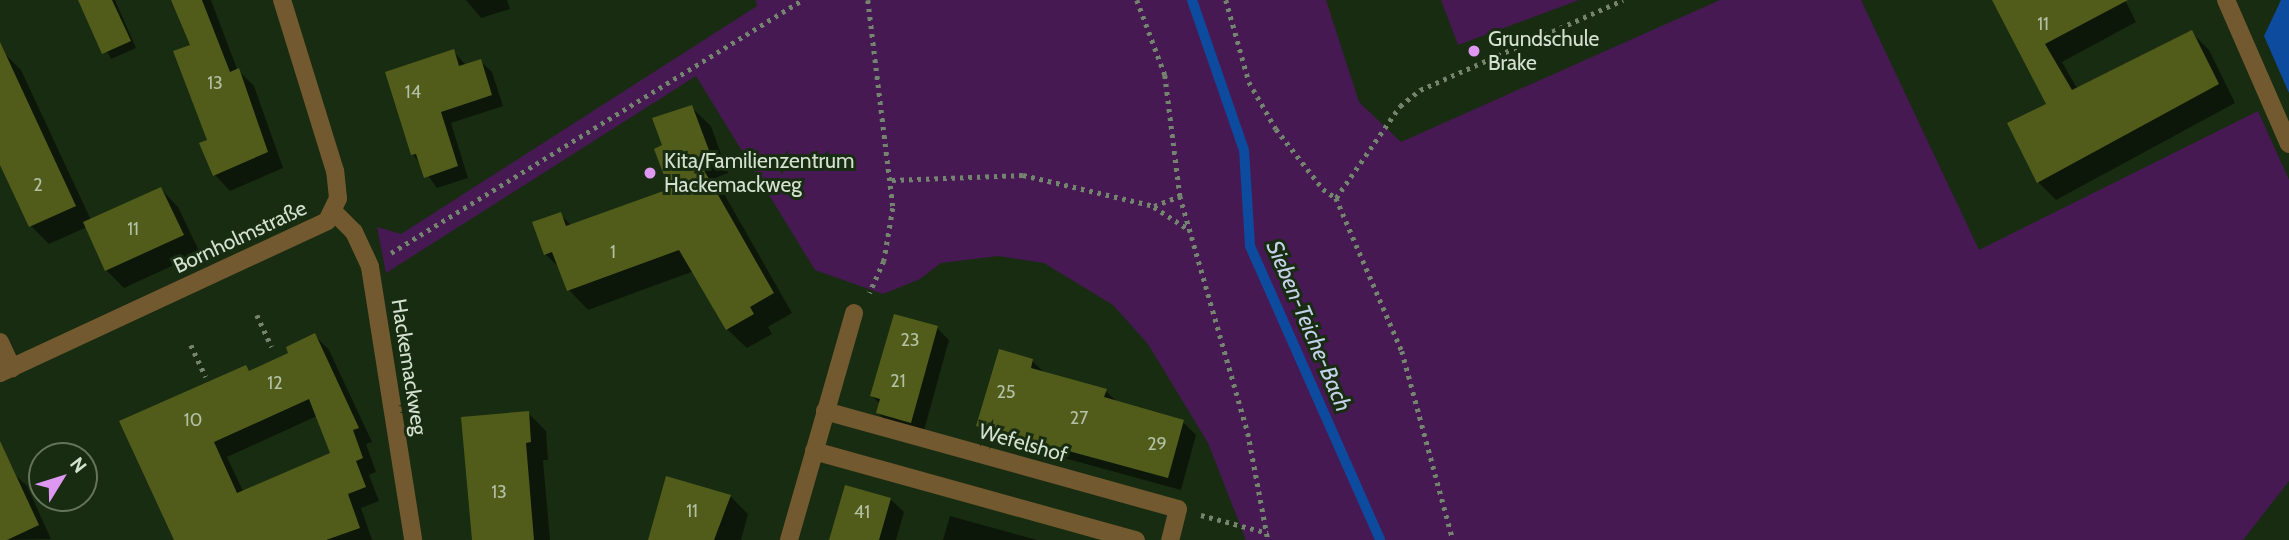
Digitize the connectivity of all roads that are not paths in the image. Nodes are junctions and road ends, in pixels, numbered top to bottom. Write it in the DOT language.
graph roads {
  1 [pos="282,0"];
  2 [pos="2226,0"];
  3 [pos="2289,144"];
  4 [pos="334,212"];
  5 [pos="854,313"];
  6 [pos="0,342"];
  7 [pos="6,370"];
  8 [pos="825,411"];
  9 [pos="814,451"];
  10 [pos="413,540"];
  11 [pos="789,540"];
  12 [pos="1136,540"];
  13 [pos="1170,540"];
  1 -- 4 [label="street, Bornholmstraße"];
  2 -- 3 [label="street"];
  4 -- 7 [label="street, Bornholmstraße"];
  4 -- 10 [label="street, Hackemackweg"];
  5 -- 8 [label="street"];
  6 -- 7 [label="street"];
  8 -- 9 [label="street"];
  8 -- 13 [label="street, Wefelshof"];
  9 -- 11 [label="street"];
  9 -- 12 [label="street"];
}
